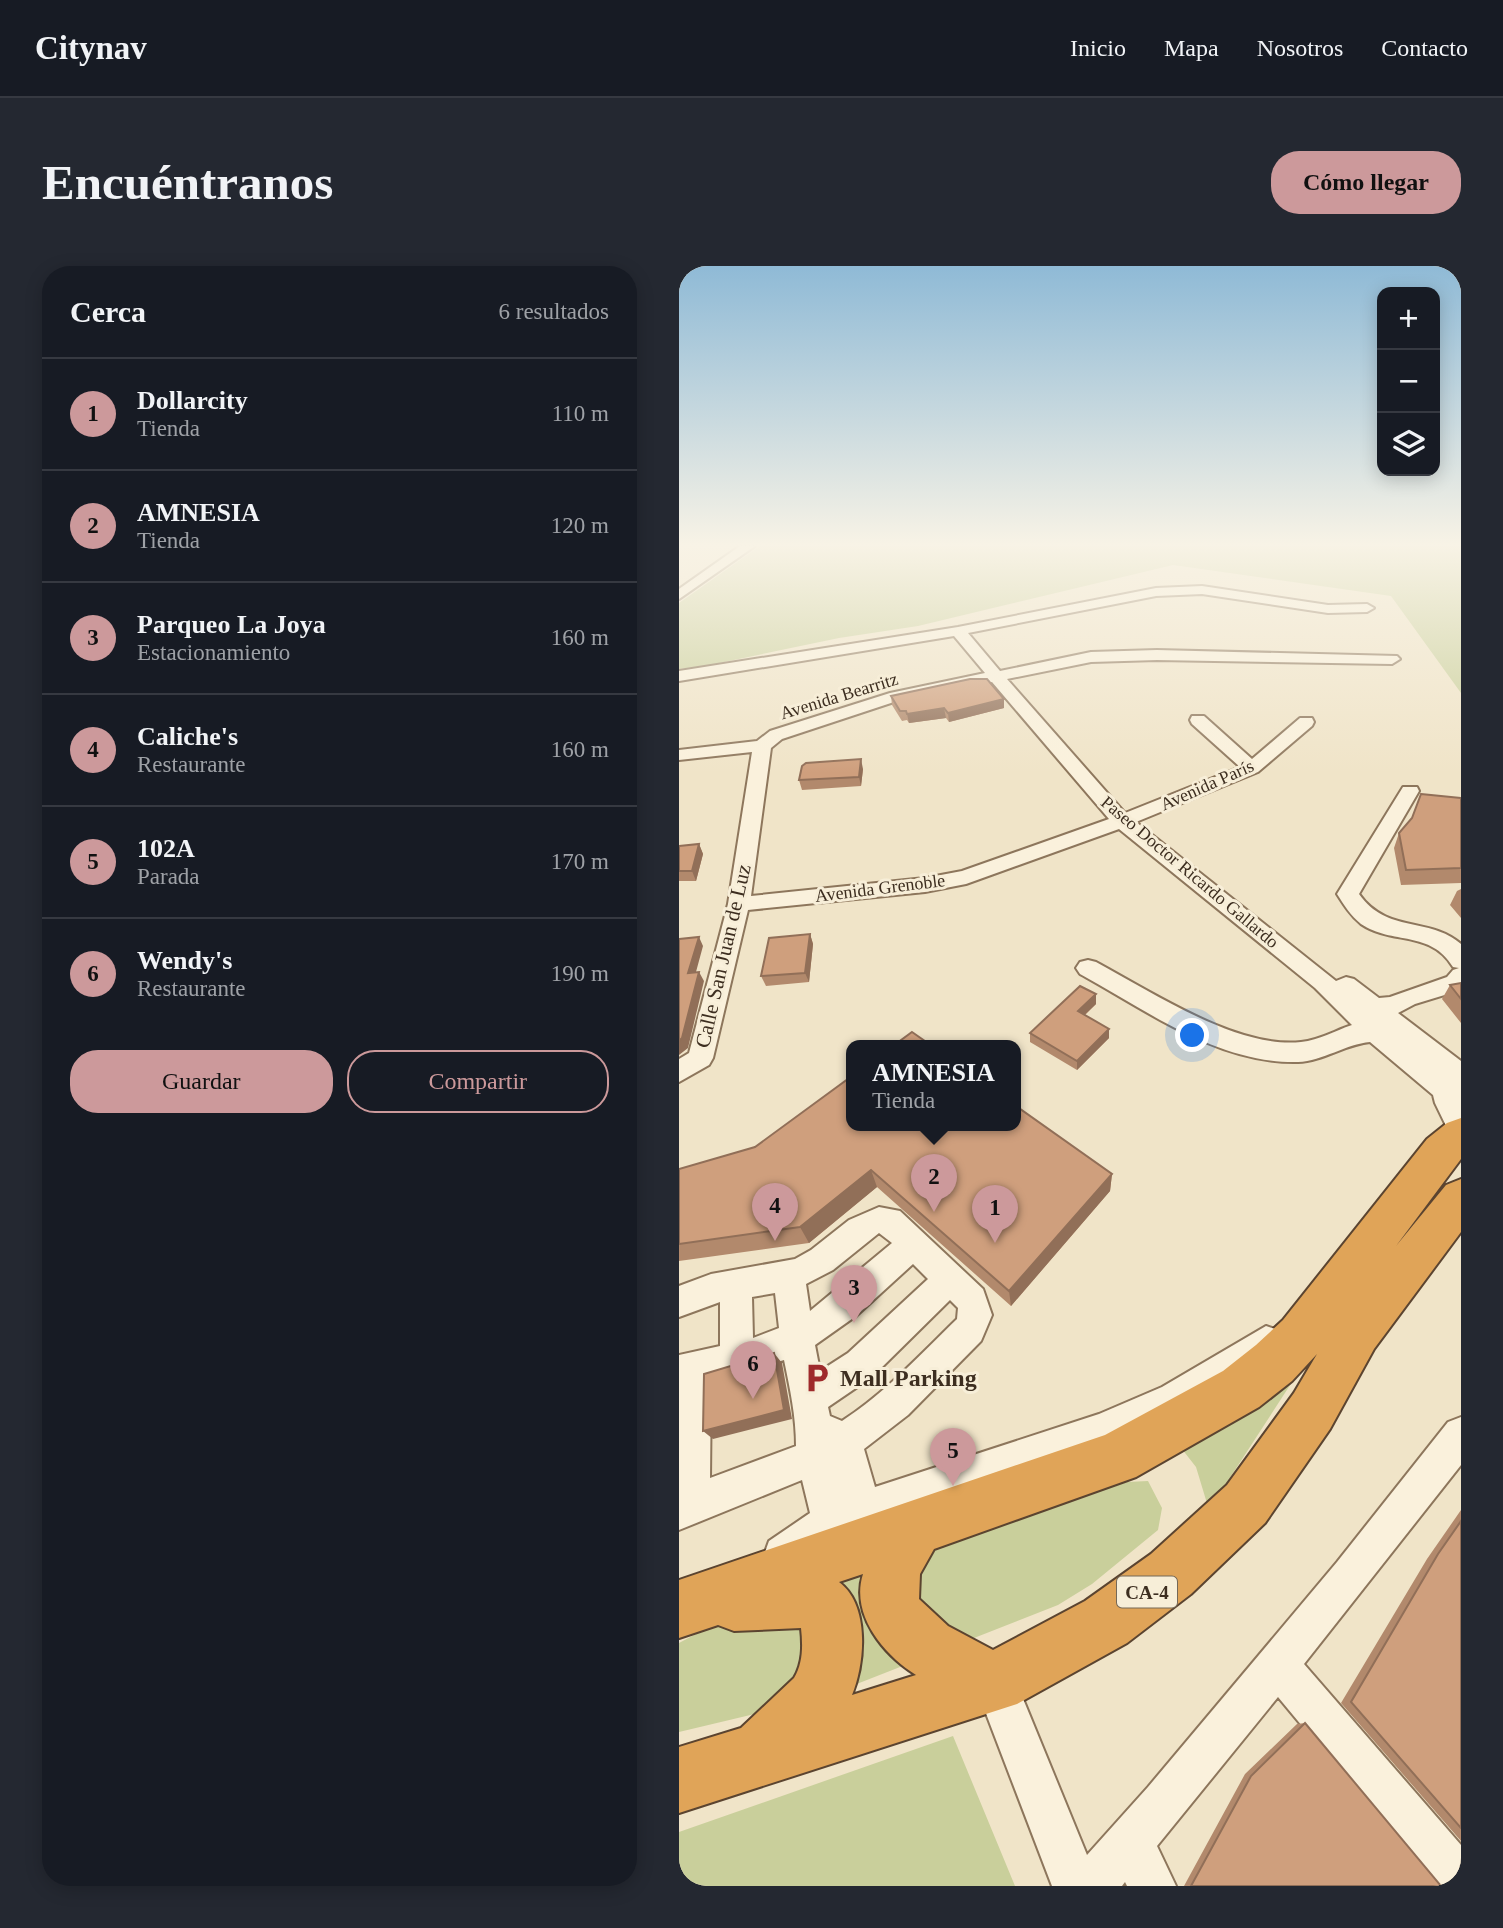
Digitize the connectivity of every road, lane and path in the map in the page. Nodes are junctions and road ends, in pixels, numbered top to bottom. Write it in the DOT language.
graph roads {
  1 [pos="1010,622"];
  2 [pos="965,630"];
  3 [pos="1392,659"];
  4 [pos="1004,674"];
  5 [pos="679,676"];
  6 [pos="1198,720"];
  7 [pos="1306,722"];
  8 [pos="762,746"];
  9 [pos="679,755"];
  10 [pos="1252,768"];
  11 [pos="1411,791"];
  12 [pos="1129,818"];
  13 [pos="739,904"];
  14 [pos="1461,961"];
  15 [pos="1088,968"];
  16 [pos="1461,976"];
  17 [pos="1375,1019"];
  18 [pos="679,1072"];
  19 [pos="1457,1094"];
  20 [pos="1461,1128"];
  21 [pos="1461,1198"];
  22 [pos="913,1244"];
  23 [pos="789,1275"];
  24 [pos="950,1279"];
  25 [pos="736,1284"];
  26 [pos="679,1302"];
  27 [pos="797,1338"];
  28 [pos="737,1358"];
  29 [pos="686,1370"];
  30 [pos="820,1431"];
  31 [pos="1461,1435"];
  32 [pos="685,1508"];
  33 [pos="870,1519"];
  34 [pos="704,1600"];
  35 [pos="1277,1664"];
  36 [pos="995,1682"];
  37 [pos="760,1753"];
  38 [pos="679,1780"];
  39 [pos="1130,1842"];
  40 [pos="1461,1881"];
  41 [pos="1076,1886"];
  42 [pos="1090,1886"];
  43 [pos="1152,1886"];
  1 -- 2 [label="street"];
  2 -- 4 [label="street, Paseo Doctor Ricardo Gallardo"];
  2 -- 5 [label="street"];
  3 -- 4 [label="street"];
  4 -- 8 [label="street, Avenida Bearritz"];
  4 -- 12 [label="street, Paseo Doctor Ricardo Gallardo"];
  6 -- 10 [label="street"];
  7 -- 10 [label="street, Avenida París"];
  8 -- 9 [label="street, Avenida Bearritz"];
  8 -- 13 [label="street, Calle San Juan de Luz"];
  10 -- 12 [label="street, Avenida París"];
  11 -- 14 [label="street"];
  12 -- 13 [label="street, Avenida Grenoble"];
  12 -- 17 [label="street, Paseo Doctor Ricardo Gallardo"];
  13 -- 18 [label="street, Calle San Juan de Luz"];
  15 -- 17 [label="street"];
  16 -- 17 [label="street"];
  17 -- 19 [label="street, Paseo Doctor Ricardo Gallardo"];
  19 -- 20 [label="street"];
  19 -- 33 [label="highway"];
  21 -- 36 [label="highway, CA-4"];
  22 -- 23 [label="street"];
  22 -- 24 [label="street"];
  22 -- 27 [label="street"];
  23 -- 25 [label="street"];
  23 -- 27 [label="street"];
  24 -- 30 [label="street"];
  24 -- 30 [label="street"];
  25 -- 26 [label="street"];
  25 -- 28 [label="street"];
  27 -- 28 [label="street"];
  27 -- 30 [label="street"];
  28 -- 29 [label="street"];
  29 -- 32 [label="street"];
  30 -- 32 [label="street"];
  30 -- 33 [label="street"];
  31 -- 35 [label="street"];
  33 -- 34 [label="highway"];
  33 -- 34 [label="street"];
  33 -- 36 [label="highway"];
  34 -- 37 [label="highway"];
  35 -- 39 [label="street"];
  35 -- 40 [label="street"];
  36 -- 37 [label="highway, CA-4"];
  36 -- 41 [label="street"];
  37 -- 38 [label="highway, CA-4"];
  39 -- 42 [label="street"];
  39 -- 43 [label="street"];
}
